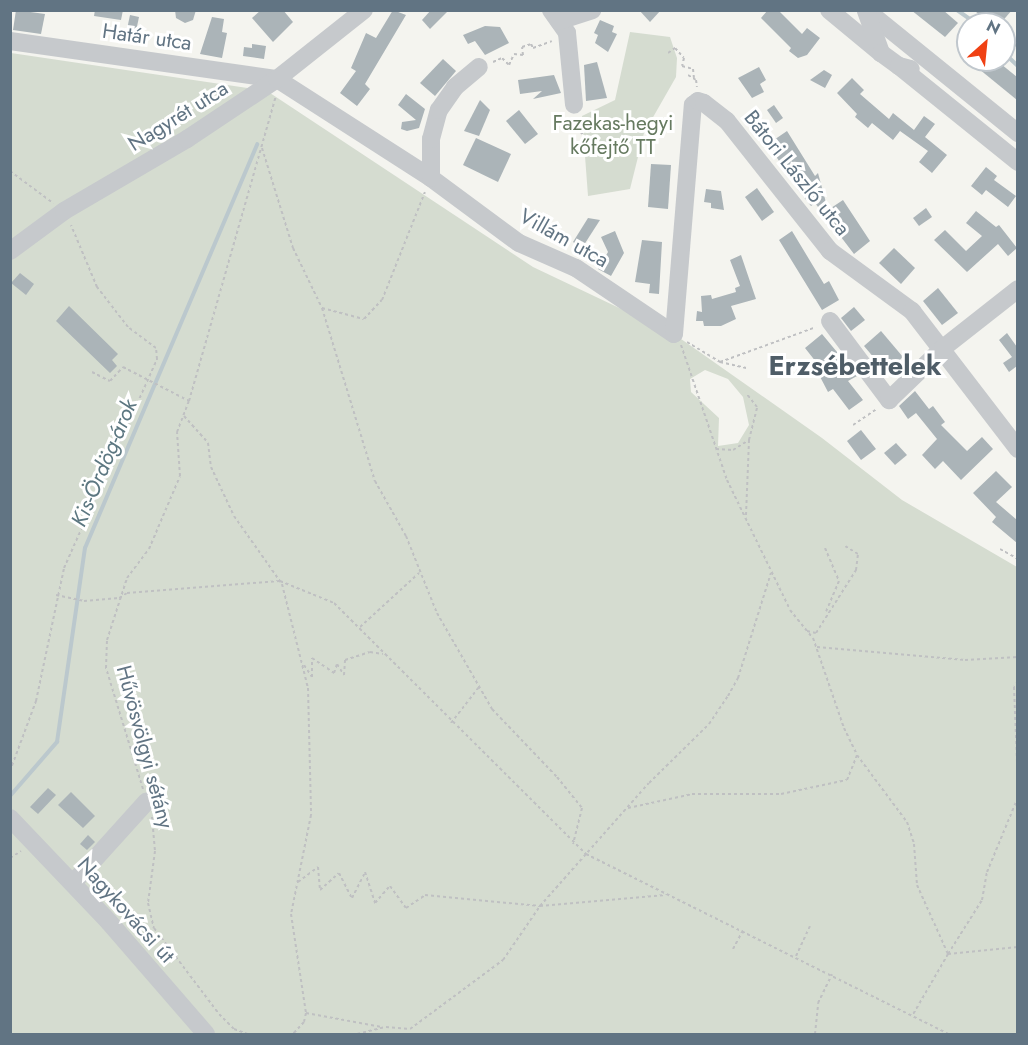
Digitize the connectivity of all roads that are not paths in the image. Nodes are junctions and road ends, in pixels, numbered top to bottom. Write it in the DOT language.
graph roads {
  1 [pos="364,10"];
  2 [pos="592,10"];
  3 [pos="829,10"];
  4 [pos="866,10"];
  5 [pos="555,16"];
  6 [pos="10,41"];
  7 [pos="881,52"];
  8 [pos="899,66"];
  9 [pos="479,67"];
  10 [pos="949,76"];
  11 [pos="277,79"];
  12 [pos="574,105"];
  13 [pos="1017,133"];
  14 [pos="1017,162"];
  15 [pos="431,178"];
  16 [pos="10,251"];
  17 [pos="1017,289"];
  18 [pos="830,321"];
  19 [pos="674,334"];
  20 [pos="943,348"];
  21 [pos="1016,444"];
  22 [pos="147,801"];
  23 [pos="10,818"];
  24 [pos="73,883"];
  25 [pos="206,1035"];
  1 -- 11 [label="street, Nagyrét utca"];
  2 -- 5 [label="street"];
  3 -- 7 [label="street"];
  4 -- 7 [label="street"];
  4 -- 10 [label="street"];
  5 -- 12 [label="street"];
  6 -- 11 [label="street, Határ utca"];
  7 -- 8 [label="street"];
  8 -- 10 [label="street"];
  8 -- 14 [label="street"];
  9 -- 15 [label="street"];
  10 -- 13 [label="street"];
  11 -- 15 [label="street, Villám utca"];
  11 -- 16 [label="street, Nagyrét utca"];
  15 -- 19 [label="street, Villám utca"];
  17 -- 20 [label="street"];
  18 -- 20 [label="street"];
  19 -- 20 [label="street, Bátori László utca"];
  20 -- 21 [label="street, Bátori László utca"];
  22 -- 24 [label="street"];
  23 -- 24 [label="street, Nagykovácsi út"];
  24 -- 25 [label="street, Nagykovácsi út"];
}
